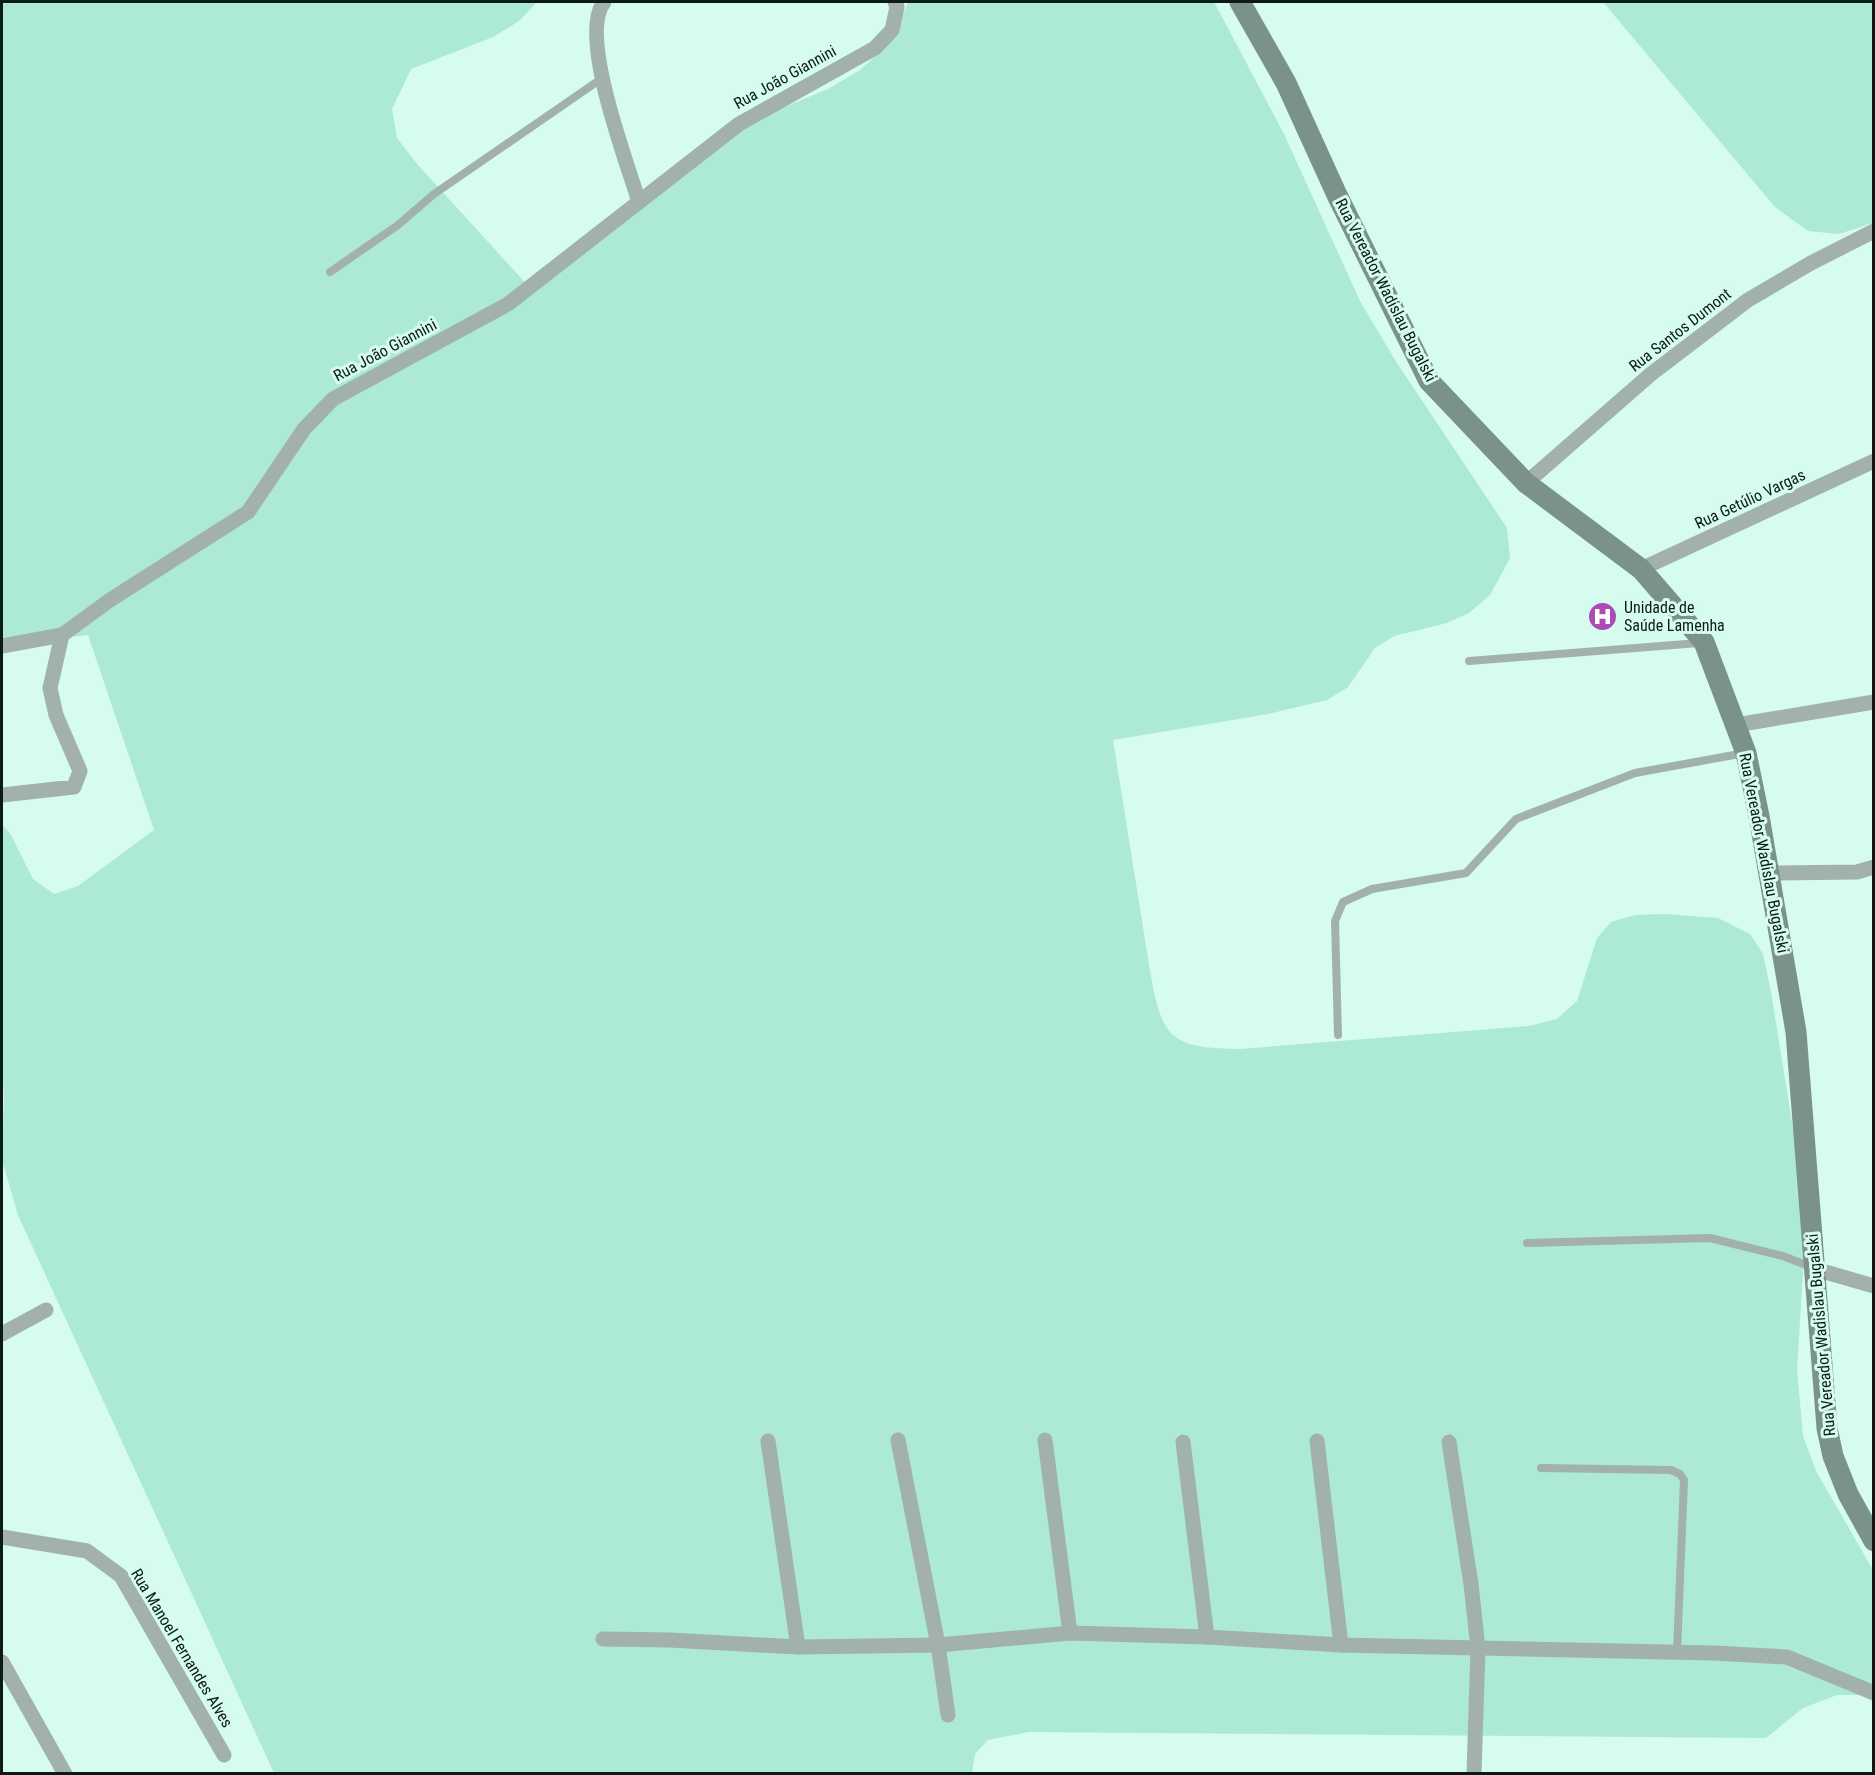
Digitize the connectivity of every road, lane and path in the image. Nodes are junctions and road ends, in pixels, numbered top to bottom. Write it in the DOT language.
graph roads {
  1 [pos="604,2"];
  2 [pos="896,2"];
  3 [pos="1240,2"];
  4 [pos="601,79"];
  5 [pos="639,202"];
  6 [pos="1874,231"];
  7 [pos="330,273"];
  8 [pos="1874,461"];
  9 [pos="1526,483"];
  10 [pos="1641,569"];
  11 [pos="62,635"];
  12 [pos="1704,642"];
  13 [pos="2,646"];
  14 [pos="1469,661"];
  15 [pos="1874,702"];
  16 [pos="1736,725"];
  17 [pos="1746,753"];
  18 [pos="2,795"];
  19 [pos="1874,867"];
  20 [pos="1769,873"];
  21 [pos="1338,1035"];
  22 [pos="1527,1243"];
  23 [pos="1815,1269"];
  24 [pos="1874,1286"];
  25 [pos="46,1310"];
  26 [pos="2,1334"];
  27 [pos="898,1440"];
  28 [pos="1045,1440"];
  29 [pos="768,1441"];
  30 [pos="1317,1441"];
  31 [pos="1183,1442"];
  32 [pos="1449,1442"];
  33 [pos="1541,1468"];
  34 [pos="2,1537"];
  35 [pos="1874,1541"];
  36 [pos="1070,1633"];
  37 [pos="1207,1636"];
  38 [pos="603,1639"];
  39 [pos="938,1645"];
  40 [pos="1341,1645"];
  41 [pos="798,1647"];
  42 [pos="1478,1648"];
  43 [pos="1677,1652"];
  44 [pos="2,1662"];
  45 [pos="1874,1693"];
  46 [pos="948,1715"];
  47 [pos="224,1755"];
  48 [pos="65,1773"];
  49 [pos="1474,1773"];
  1 -- 4 [label="street"];
  2 -- 5 [label="street, Rua João Giannini"];
  3 -- 9 [label="main road, Rua Vereador Wadislau Bugalski"];
  4 -- 5 [label="street"];
  4 -- 7 [label="lane"];
  5 -- 11 [label="street, Rua João Giannini"];
  6 -- 9 [label="street, Rua Santos Dumont"];
  8 -- 10 [label="street, Rua Getúlio Vargas"];
  9 -- 10 [label="main road, Rua Vereador Wadislau Bugalski"];
  10 -- 12 [label="main road, Rua Vereador Wadislau Bugalski"];
  11 -- 13 [label="street"];
  11 -- 18 [label="street"];
  12 -- 14 [label="lane"];
  12 -- 16 [label="main road, Rua Vereador Wadislau Bugalski"];
  15 -- 16 [label="street"];
  16 -- 17 [label="main road, Rua Vereador Wadislau Bugalski"];
  17 -- 20 [label="main road, Rua Vereador Wadislau Bugalski"];
  17 -- 21 [label="lane"];
  19 -- 20 [label="street"];
  20 -- 23 [label="main road, Rua Vereador Wadislau Bugalski"];
  22 -- 23 [label="lane"];
  23 -- 24 [label="street"];
  23 -- 35 [label="main road, Rua Vereador Wadislau Bugalski"];
  25 -- 26 [label="street"];
  27 -- 39 [label="street"];
  28 -- 36 [label="street"];
  29 -- 41 [label="street"];
  30 -- 40 [label="street"];
  31 -- 37 [label="street"];
  32 -- 42 [label="street"];
  33 -- 43 [label="lane"];
  34 -- 47 [label="street, Rua Manoel Fernandes Alves"];
  36 -- 37 [label="street"];
  36 -- 39 [label="street"];
  37 -- 40 [label="street"];
  38 -- 41 [label="street"];
  39 -- 41 [label="street"];
  39 -- 46 [label="street"];
  40 -- 42 [label="street"];
  42 -- 43 [label="street"];
  42 -- 49 [label="street"];
  43 -- 45 [label="street"];
  44 -- 48 [label="street"];
}
